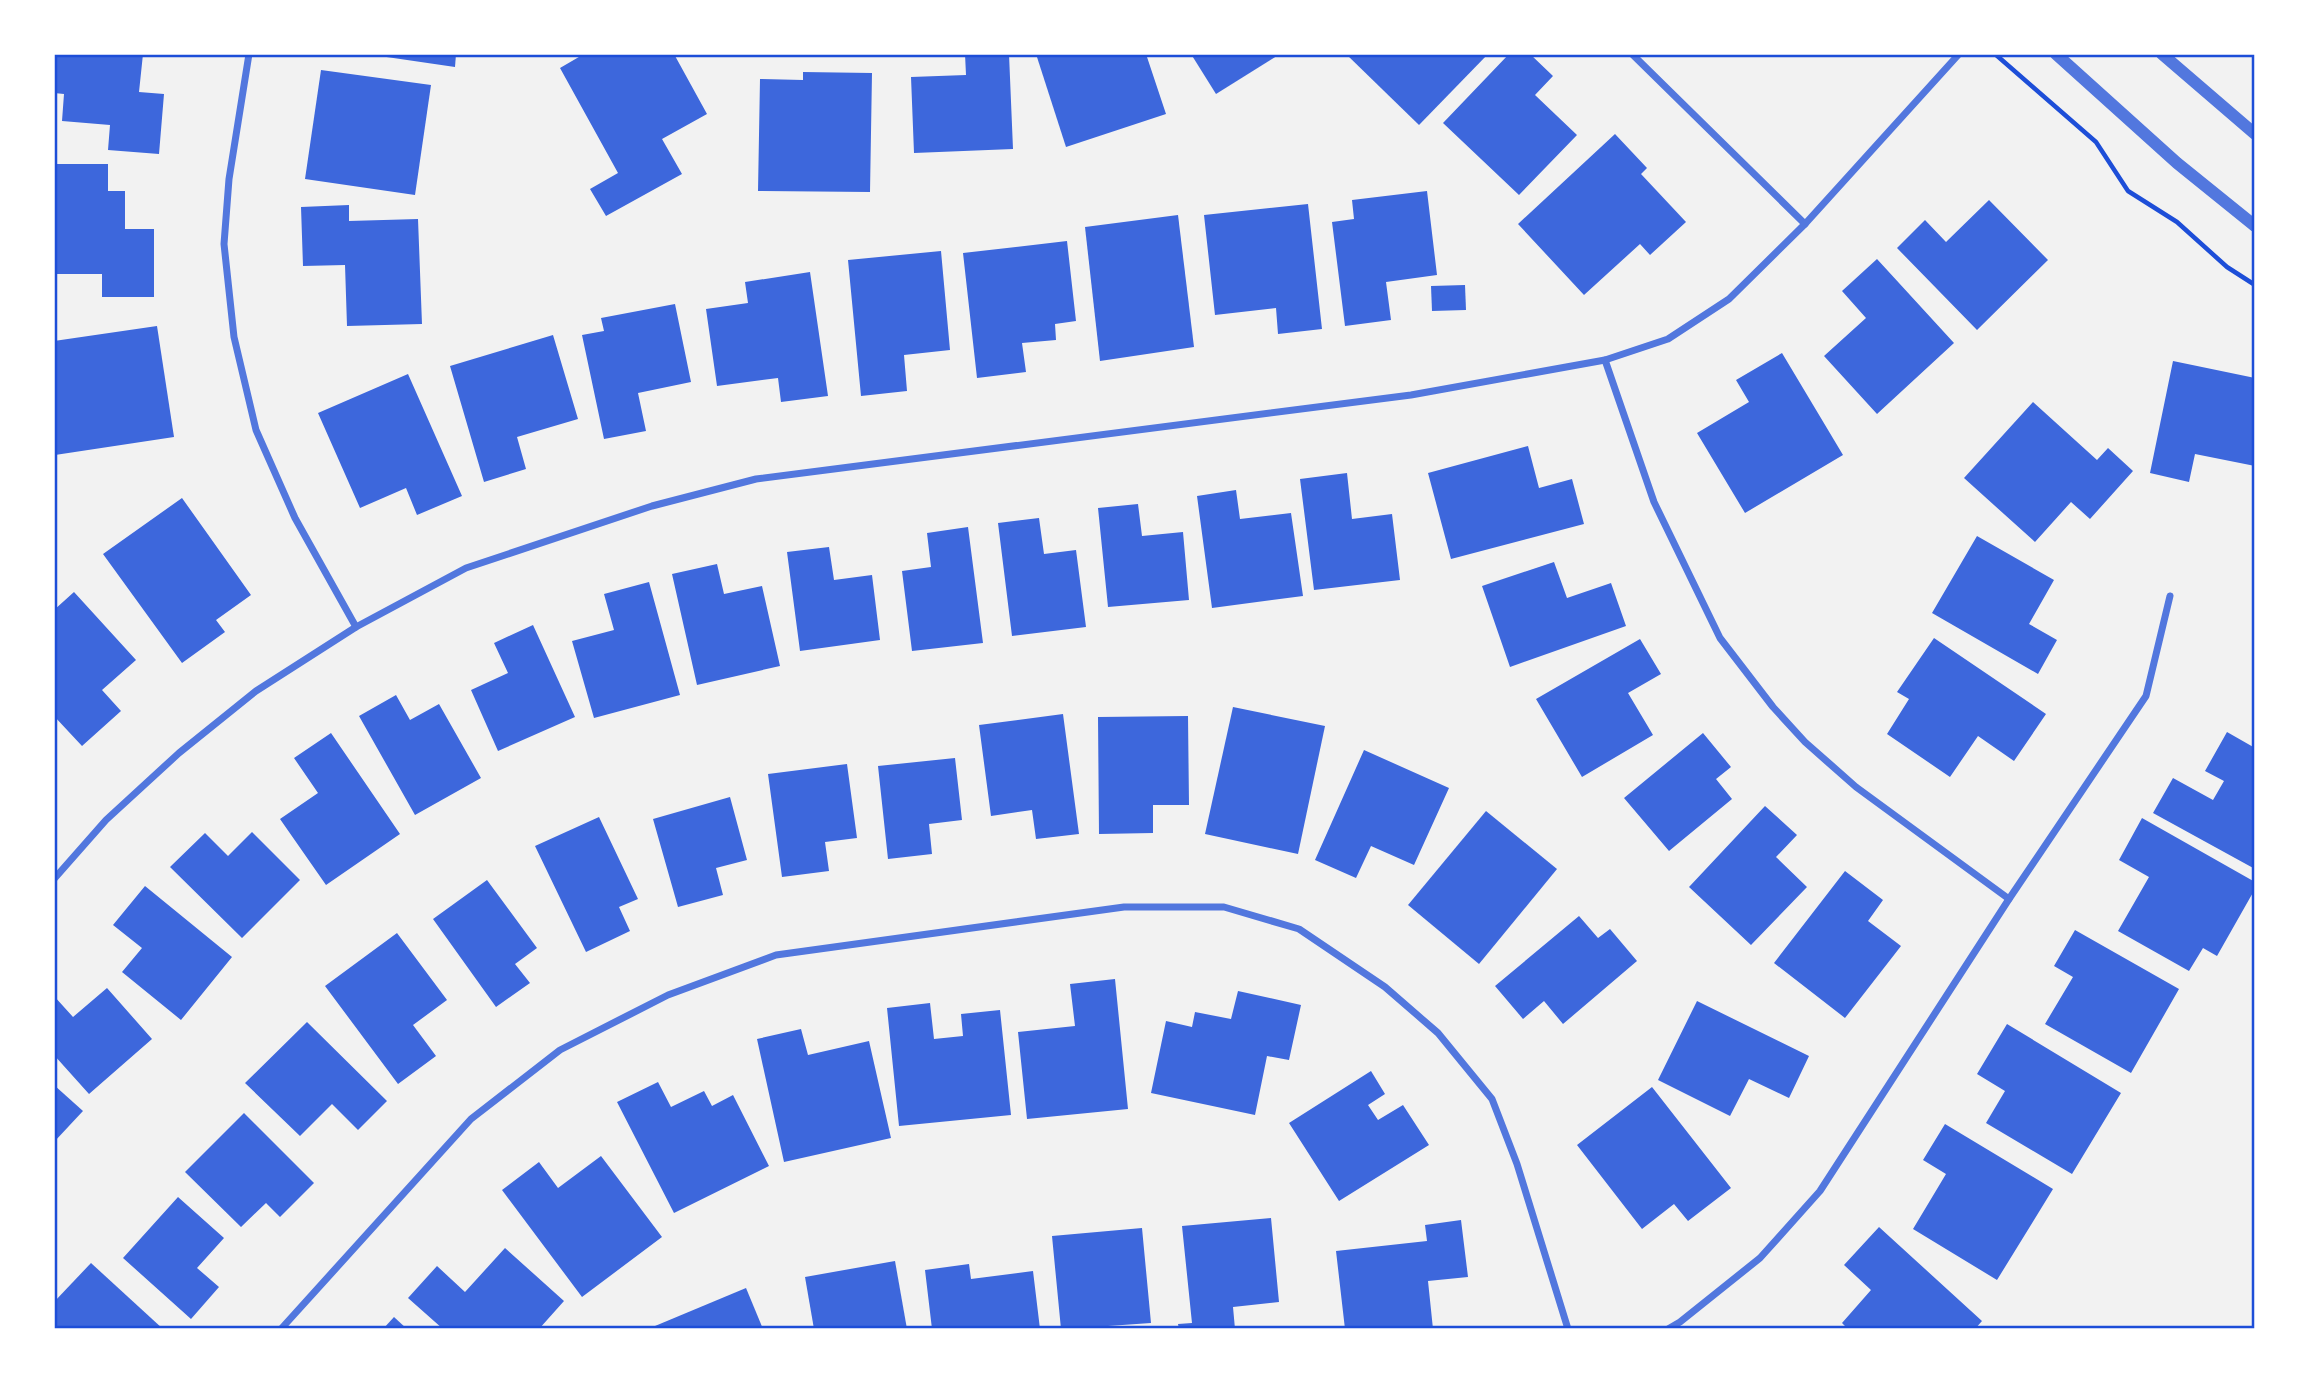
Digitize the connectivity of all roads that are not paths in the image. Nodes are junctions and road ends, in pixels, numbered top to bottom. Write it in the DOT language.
graph roads {
  1 [pos="249,54"];
  2 [pos="1632,54"];
  3 [pos="1959,54"];
  4 [pos="2056,54"];
  5 [pos="2162,54"];
  6 [pos="2255,134"];
  7 [pos="1805,224"];
  8 [pos="2255,226"];
  9 [pos="1605,360"];
  10 [pos="2170,596"];
  11 [pos="356,627"];
  12 [pos="54,879"];
  13 [pos="2009,899"];
  14 [pos="281,1329"];
  15 [pos="1568,1329"];
  16 [pos="1668,1329"];
  1 -- 11 [label="street"];
  2 -- 7 [label="street"];
  3 -- 7 [label="street"];
  4 -- 8 [label="street"];
  5 -- 6 [label="street"];
  7 -- 9 [label="street"];
  9 -- 11 [label="street"];
  9 -- 13 [label="street"];
  10 -- 13 [label="street"];
  11 -- 12 [label="street"];
  13 -- 16 [label="street"];
  14 -- 15 [label="street"];
}
